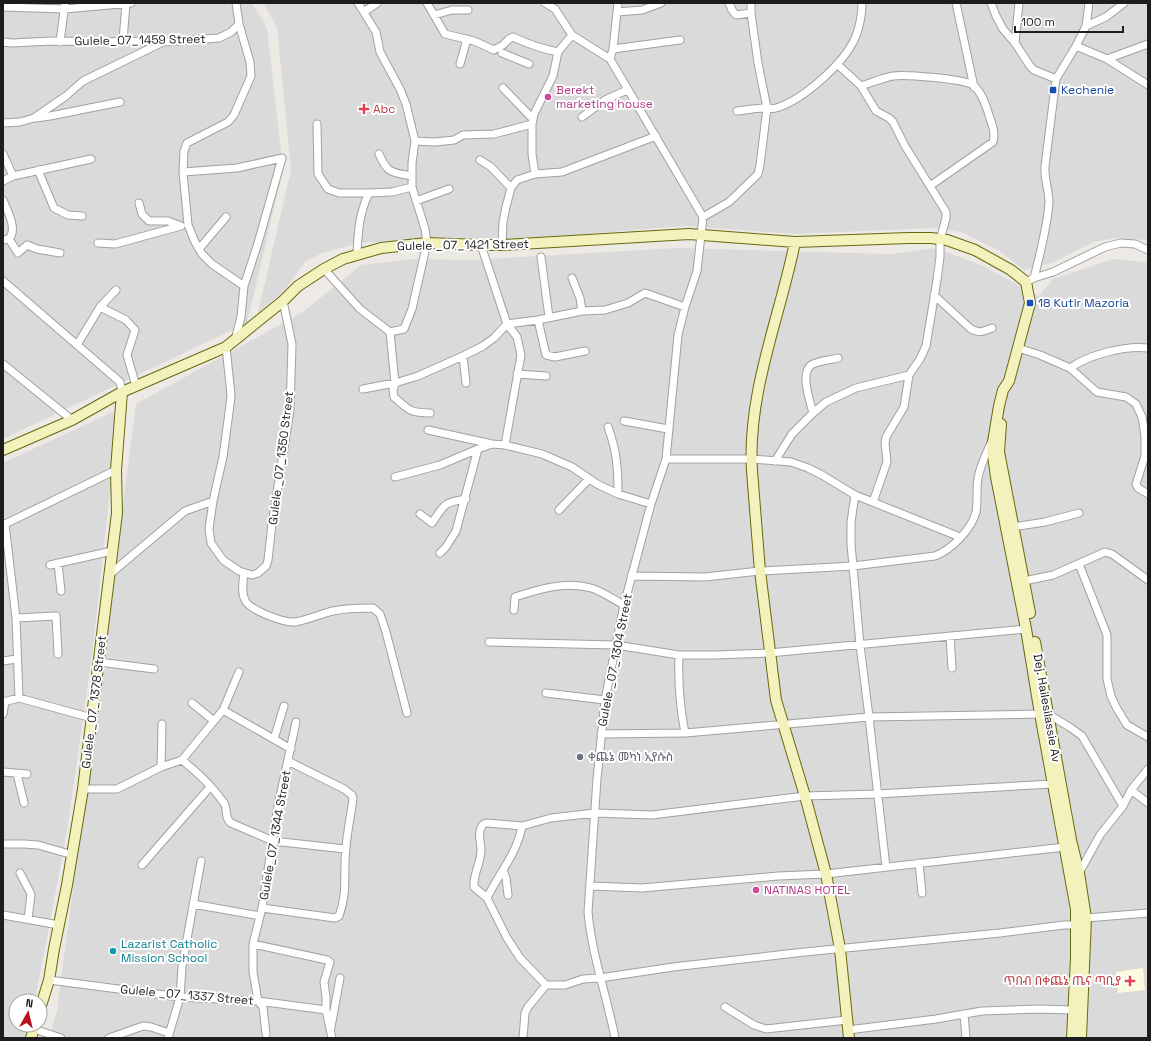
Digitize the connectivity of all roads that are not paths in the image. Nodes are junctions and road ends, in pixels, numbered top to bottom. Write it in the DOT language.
graph roads {
  1 [pos="126,3"];
  2 [pos="131,3"];
  3 [pos="236,3"];
  4 [pos="358,3"];
  5 [pos="377,3"];
  6 [pos="427,3"];
  7 [pos="545,3"];
  8 [pos="618,3"];
  9 [pos="661,3"];
  10 [pos="729,3"];
  11 [pos="751,3"];
  12 [pos="862,3"];
  13 [pos="956,3"];
  14 [pos="991,3"];
  15 [pos="1019,3"];
  16 [pos="1089,3"];
  17 [pos="1124,3"];
  18 [pos="65,6"];
  19 [pos="554,6"];
  20 [pos="3,7"];
  21 [pos="468,10"];
  22 [pos="364,12"];
  23 [pos="617,12"];
  24 [pos="751,13"];
  25 [pos="434,15"];
  26 [pos="239,24"];
  27 [pos="1086,26"];
  28 [pos="572,35"];
  29 [pos="467,39"];
  30 [pos="680,40"];
  31 [pos="123,41"];
  32 [pos="3,42"];
  33 [pos="60,42"];
  34 [pos="164,42"];
  35 [pos="1015,42"];
  36 [pos="1148,44"];
  37 [pos="503,45"];
  38 [pos="1076,46"];
  39 [pos="613,49"];
  40 [pos="558,52"];
  41 [pos="610,59"];
  42 [pos="1107,59"];
  43 [pos="460,64"];
  44 [pos="529,64"];
  45 [pos="837,64"];
  46 [pos="1056,79"];
  47 [pos="1148,85"];
  48 [pos="861,86"];
  49 [pos="974,87"];
  50 [pos="502,88"];
  51 [pos="627,90"];
  52 [pos="120,102"];
  53 [pos="767,108"];
  54 [pos="737,112"];
  55 [pos="34,118"];
  56 [pos="582,118"];
  57 [pos="533,121"];
  58 [pos="3,123"];
  59 [pos="317,124"];
  60 [pos="656,136"];
  61 [pos="415,141"];
  62 [pos="3,154"];
  63 [pos="379,154"];
  64 [pos="91,159"];
  65 [pos="480,160"];
  66 [pos="38,170"];
  67 [pos="184,172"];
  68 [pos="535,174"];
  69 [pos="13,176"];
  70 [pos="412,176"];
  71 [pos="3,181"];
  72 [pos="930,186"];
  73 [pos="412,188"];
  74 [pos="511,188"];
  75 [pos="449,189"];
  76 [pos="368,193"];
  77 [pos="3,200"];
  78 [pos="416,201"];
  79 [pos="139,203"];
  80 [pos="82,216"];
  81 [pos="226,217"];
  82 [pos="703,217"];
  83 [pos="184,226"];
  84 [pos="702,236"];
  85 [pos="6,239"];
  86 [pos="940,240"];
  87 [pos="795,242"];
  88 [pos="98,243"];
  89 [pos="427,243"];
  90 [pos="481,245"];
  91 [pos="502,245"];
  92 [pos="199,249"];
  93 [pos="1148,250"];
  94 [pos="60,253"];
  95 [pos="357,254"];
  96 [pos="541,257"];
  97 [pos="324,269"];
  98 [pos="572,278"];
  99 [pos="1030,280"];
  100 [pos="3,281"];
  101 [pos="244,286"];
  102 [pos="116,290"];
  103 [pos="934,295"];
  104 [pos="283,301"];
  105 [pos="100,307"];
  106 [pos="685,307"];
  107 [pos="582,311"];
  108 [pos="549,317"];
  109 [pos="538,320"];
  110 [pos="507,324"];
  111 [pos="992,328"];
  112 [pos="390,332"];
  113 [pos="230,344"];
  114 [pos="77,345"];
  115 [pos="1018,348"];
  116 [pos="1148,348"];
  117 [pos="585,351"];
  118 [pos="463,356"];
  119 [pos="838,358"];
  120 [pos="3,364"];
  121 [pos="1070,368"];
  122 [pos="517,374"];
  123 [pos="909,375"];
  124 [pos="546,376"];
  125 [pos="1009,380"];
  126 [pos="395,383"];
  127 [pos="466,383"];
  128 [pos="136,386"];
  129 [pos="363,389"];
  130 [pos="122,392"];
  131 [pos="430,413"];
  132 [pos="813,413"];
  133 [pos="72,420"];
  134 [pos="624,421"];
  135 [pos="608,427"];
  136 [pos="668,429"];
  137 [pos="428,430"];
  138 [pos="993,437"];
  139 [pos="492,444"];
  140 [pos="505,445"];
  141 [pos="478,449"];
  142 [pos="3,450"];
  143 [pos="666,458"];
  144 [pos="751,458"];
  145 [pos="775,461"];
  146 [pos="116,470"];
  147 [pos="395,477"];
  148 [pos="589,479"];
  149 [pos="618,494"];
  150 [pos="1148,494"];
  151 [pos="855,495"];
  152 [pos="466,499"];
  153 [pos="213,501"];
  154 [pos="873,502"];
  155 [pos="651,504"];
  156 [pos="559,510"];
  157 [pos="1079,513"];
  158 [pos="420,514"];
  159 [pos="4,525"];
  160 [pos="1013,527"];
  161 [pos="960,537"];
  162 [pos="112,551"];
  163 [pos="440,554"];
  164 [pos="58,563"];
  165 [pos="1079,564"];
  166 [pos="50,565"];
  167 [pos="853,566"];
  168 [pos="760,571"];
  169 [pos="244,573"];
  170 [pos="110,574"];
  171 [pos="631,576"];
  172 [pos="1148,580"];
  173 [pos="1024,581"];
  174 [pos="61,590"];
  175 [pos="624,605"];
  176 [pos="514,610"];
  177 [pos="16,618"];
  178 [pos="1026,629"];
  179 [pos="950,636"];
  180 [pos="489,642"];
  181 [pos="616,644"];
  182 [pos="860,645"];
  183 [pos="769,653"];
  184 [pos="58,654"];
  185 [pos="679,655"];
  186 [pos="17,659"];
  187 [pos="3,661"];
  188 [pos="99,662"];
  189 [pos="952,668"];
  190 [pos="154,669"];
  191 [pos="239,672"];
  192 [pos="546,693"];
  193 [pos="19,698"];
  194 [pos="605,700"];
  195 [pos="4,702"];
  196 [pos="192,703"];
  197 [pos="284,706"];
  198 [pos="223,710"];
  199 [pos="407,713"];
  200 [pos="3,714"];
  201 [pos="1044,714"];
  202 [pos="869,717"];
  203 [pos="92,718"];
  204 [pos="214,721"];
  205 [pos="296,722"];
  206 [pos="162,724"];
  207 [pos="783,725"];
  208 [pos="601,734"];
  209 [pos="685,734"];
  210 [pos="1148,737"];
  211 [pos="274,739"];
  212 [pos="291,749"];
  213 [pos="182,760"];
  214 [pos="288,761"];
  215 [pos="162,767"];
  216 [pos="1148,769"];
  217 [pos="3,772"];
  218 [pos="17,774"];
  219 [pos="27,774"];
  220 [pos="1053,784"];
  221 [pos="210,787"];
  222 [pos="83,789"];
  223 [pos="1132,790"];
  224 [pos="878,794"];
  225 [pos="805,796"];
  226 [pos="24,803"];
  227 [pos="1148,803"];
  228 [pos="1123,806"];
  229 [pos="594,813"];
  230 [pos="522,826"];
  231 [pos="273,841"];
  232 [pos="3,844"];
  233 [pos="1065,847"];
  234 [pos="346,849"];
  235 [pos="73,855"];
  236 [pos="201,861"];
  237 [pos="919,863"];
  238 [pos="142,865"];
  239 [pos="886,867"];
  240 [pos="503,870"];
  241 [pos="20,873"];
  242 [pos="1079,873"];
  243 [pos="826,874"];
  244 [pos="590,886"];
  245 [pos="922,893"];
  246 [pos="508,895"];
  247 [pos="487,898"];
  248 [pos="193,904"];
  249 [pos="262,908"];
  250 [pos="1148,913"];
  251 [pos="3,915"];
  252 [pos="260,916"];
  253 [pos="28,918"];
  254 [pos="1086,918"];
  255 [pos="59,925"];
  256 [pos="1077,925"];
  257 [pos="253,944"];
  258 [pos="840,949"];
  259 [pos="340,978"];
  260 [pos="600,978"];
  261 [pos="49,980"];
  262 [pos="546,985"];
  263 [pos="45,993"];
  264 [pos="180,997"];
  265 [pos="258,1001"];
  266 [pos="725,1007"];
  267 [pos="326,1010"];
  268 [pos="1073,1010"];
  269 [pos="964,1014"];
  270 [pos="331,1029"];
  271 [pos="848,1029"];
  272 [pos="41,1033"];
  273 [pos="266,1034"];
  274 [pos="169,1035"];
  275 [pos="61,1038"];
  276 [pos="109,1038"];
  277 [pos="332,1038"];
  278 [pos="523,1038"];
  279 [pos="615,1038"];
  280 [pos="966,1038"];
  281 [pos="1072,1038"];
  282 [pos="1081,1038"];
  1 -- 2 [label="street"];
  1 -- 18 [label="street"];
  1 -- 31 [label="street"];
  3 -- 26 [label="street"];
  4 -- 22 [label="street"];
  5 -- 22 [label="street"];
  6 -- 25 [label="street"];
  7 -- 19 [label="street"];
  8 -- 23 [label="street"];
  9 -- 23 [label="street"];
  10 -- 24 [label="street"];
  11 -- 24 [label="street"];
  12 -- 45 [label="street"];
  13 -- 49 [label="street"];
  14 -- 35 [label="street"];
  15 -- 35 [label="street"];
  16 -- 27 [label="street"];
  17 -- 27 [label="street"];
  18 -- 20 [label="street"];
  18 -- 33 [label="street, Gulele_07_1459 Street"];
  19 -- 28 [label="street"];
  21 -- 25 [label="street"];
  22 -- 61 [label="street"];
  23 -- 39 [label="street"];
  24 -- 53 [label="street"];
  25 -- 29 [label="street"];
  26 -- 34 [label="street, Gulele_07_1459 Street"];
  26 -- 67 [label="street"];
  27 -- 38 [label="street"];
  28 -- 40 [label="street"];
  28 -- 41 [label="street"];
  29 -- 37 [label="street"];
  29 -- 43 [label="street"];
  30 -- 39 [label="street"];
  31 -- 33 [label="street, Gulele_07_1459 Street"];
  31 -- 34 [label="street, Gulele_07_1459 Street"];
  32 -- 33 [label="street, Gulele_07_1459 Street"];
  34 -- 55 [label="street"];
  35 -- 46 [label="street"];
  36 -- 42 [label="street"];
  37 -- 40 [label="street"];
  37 -- 44 [label="street"];
  38 -- 42 [label="street"];
  38 -- 46 [label="street"];
  39 -- 41 [label="street"];
  40 -- 57 [label="street"];
  41 -- 51 [label="street"];
  42 -- 47 [label="street"];
  45 -- 48 [label="street"];
  45 -- 53 [label="street"];
  46 -- 99 [label="street"];
  48 -- 49 [label="street"];
  48 -- 72 [label="street"];
  49 -- 72 [label="street"];
  50 -- 57 [label="street"];
  51 -- 56 [label="street"];
  51 -- 60 [label="street"];
  52 -- 55 [label="street"];
  53 -- 54 [label="street"];
  53 -- 82 [label="street"];
  55 -- 58 [label="street"];
  57 -- 61 [label="street"];
  57 -- 68 [label="street"];
  59 -- 76 [label="street"];
  60 -- 68 [label="street"];
  60 -- 82 [label="street"];
  61 -- 70 [label="street"];
  62 -- 69 [label="street"];
  63 -- 70 [label="street"];
  64 -- 66 [label="street"];
  65 -- 74 [label="street"];
  66 -- 69 [label="street"];
  66 -- 80 [label="street"];
  67 -- 83 [label="street"];
  67 -- 101 [label="street"];
  68 -- 74 [label="street"];
  69 -- 71 [label="street"];
  70 -- 73 [label="street"];
  72 -- 86 [label="street"];
  73 -- 76 [label="street"];
  73 -- 78 [label="street"];
  74 -- 91 [label="street"];
  75 -- 78 [label="street"];
  76 -- 95 [label="street"];
  77 -- 85 [label="street"];
  78 -- 89 [label="street"];
  79 -- 83 [label="street"];
  81 -- 92 [label="street"];
  82 -- 84 [label="street, Gulele _07_1304 Street"];
  83 -- 88 [label="street"];
  83 -- 92 [label="street"];
  84 -- 87 [label="main road, Gulele _07_1421 Street"];
  84 -- 91 [label="main road, Gulele _07_1421 Street"];
  84 -- 106 [label="street, Gulele _07_1304 Street"];
  85 -- 94 [label="street"];
  86 -- 87 [label="main road, Gulele _07_1421 Street"];
  86 -- 99 [label="main road, Gulele _07_1421 Street"];
  86 -- 103 [label="street"];
  87 -- 144 [label="main road"];
  89 -- 90 [label="main road, Gulele _07_1421 Street"];
  89 -- 95 [label="main road, Gulele _07_1421 Street"];
  89 -- 112 [label="street"];
  90 -- 91 [label="main road, Gulele _07_1421 Street"];
  90 -- 110 [label="street"];
  92 -- 101 [label="street"];
  93 -- 99 [label="street"];
  95 -- 97 [label="main road, Gulele _07_1421 Street"];
  96 -- 108 [label="street"];
  97 -- 104 [label="main road, Gulele _07_1421 Street"];
  97 -- 112 [label="street"];
  98 -- 107 [label="street"];
  99 -- 115 [label="main road"];
  100 -- 114 [label="street"];
  101 -- 113 [label="street"];
  102 -- 105 [label="street"];
  103 -- 111 [label="street"];
  103 -- 123 [label="street"];
  104 -- 113 [label="main road, Gulele _07_1421 Street"];
  104 -- 169 [label="street, Gulele _07_1350 Street"];
  105 -- 114 [label="street"];
  105 -- 128 [label="street"];
  106 -- 107 [label="street"];
  106 -- 136 [label="street, Gulele _07_1304 Street"];
  107 -- 108 [label="street"];
  108 -- 109 [label="street"];
  109 -- 110 [label="street"];
  109 -- 117 [label="street"];
  110 -- 118 [label="street"];
  110 -- 122 [label="street"];
  112 -- 126 [label="street"];
  113 -- 128 [label="main road, Gulele _07_1421 Street"];
  113 -- 153 [label="street"];
  114 -- 130 [label="street"];
  115 -- 121 [label="street"];
  115 -- 125 [label="main road"];
  116 -- 121 [label="street"];
  118 -- 126 [label="street"];
  118 -- 127 [label="street"];
  119 -- 132 [label="street"];
  120 -- 133 [label="street"];
  121 -- 150 [label="street"];
  122 -- 124 [label="street"];
  122 -- 140 [label="street"];
  123 -- 132 [label="street"];
  123 -- 154 [label="street"];
  125 -- 138 [label="main road"];
  125 -- 160 [label="main road, Dej. Hailesilassie Av"];
  126 -- 129 [label="street"];
  126 -- 131 [label="street"];
  128 -- 130 [label="main road, Gulele _07_1421 Street"];
  130 -- 133 [label="main road, Gulele _07_1421 Street"];
  130 -- 146 [label="main road, Gulele _07_1378 Street"];
  132 -- 145 [label="street"];
  133 -- 142 [label="main road, Gulele _07_1421 Street"];
  134 -- 136 [label="street"];
  135 -- 149 [label="street"];
  136 -- 143 [label="street, Gulele _07_1304 Street"];
  137 -- 139 [label="street"];
  138 -- 161 [label="street"];
  138 -- 178 [label="main road"];
  139 -- 140 [label="street"];
  139 -- 141 [label="street"];
  140 -- 148 [label="street"];
  141 -- 147 [label="street"];
  141 -- 152 [label="street"];
  143 -- 144 [label="street"];
  143 -- 155 [label="street, Gulele _07_1304 Street"];
  144 -- 145 [label="street"];
  144 -- 168 [label="main road"];
  145 -- 151 [label="street"];
  146 -- 159 [label="street"];
  146 -- 162 [label="main road, Gulele _07_1378 Street"];
  148 -- 149 [label="street"];
  148 -- 156 [label="street"];
  149 -- 155 [label="street"];
  151 -- 154 [label="street"];
  151 -- 167 [label="street"];
  152 -- 158 [label="street"];
  152 -- 163 [label="street"];
  153 -- 169 [label="street"];
  153 -- 170 [label="street"];
  154 -- 161 [label="street"];
  155 -- 171 [label="street, Gulele _07_1304 Street"];
  157 -- 160 [label="street"];
  159 -- 177 [label="street"];
  160 -- 173 [label="main road, Dej. Hailesilassie Av"];
  161 -- 167 [label="street"];
  162 -- 164 [label="street"];
  162 -- 170 [label="main road, Gulele _07_1378 Street"];
  164 -- 166 [label="street"];
  164 -- 174 [label="street"];
  165 -- 172 [label="street"];
  165 -- 173 [label="street"];
  165 -- 210 [label="street"];
  167 -- 168 [label="street"];
  167 -- 182 [label="street"];
  168 -- 171 [label="street"];
  168 -- 183 [label="main road"];
  169 -- 199 [label="street"];
  170 -- 188 [label="main road, Gulele _07_1378 Street"];
  171 -- 175 [label="street, Gulele _07_1304 Street"];
  173 -- 201 [label="main road, Dej. Hailesilassie Av"];
  175 -- 176 [label="street"];
  175 -- 181 [label="street, Gulele _07_1304 Street"];
  177 -- 184 [label="street"];
  177 -- 186 [label="street"];
  178 -- 179 [label="street"];
  178 -- 201 [label="main road"];
  179 -- 182 [label="street"];
  179 -- 189 [label="street"];
  180 -- 181 [label="street"];
  181 -- 185 [label="street"];
  181 -- 194 [label="street, Gulele _07_1304 Street"];
  182 -- 183 [label="street"];
  182 -- 202 [label="street"];
  183 -- 185 [label="street"];
  183 -- 207 [label="main road"];
  185 -- 209 [label="street"];
  186 -- 187 [label="street"];
  186 -- 193 [label="street"];
  188 -- 190 [label="street"];
  188 -- 203 [label="main road, Gulele _07_1378 Street"];
  191 -- 198 [label="street"];
  192 -- 194 [label="street"];
  193 -- 195 [label="street"];
  193 -- 203 [label="street"];
  194 -- 208 [label="street, Gulele _07_1304 Street"];
  195 -- 200 [label="street"];
  196 -- 204 [label="street"];
  197 -- 211 [label="street"];
  198 -- 204 [label="street"];
  198 -- 211 [label="street"];
  201 -- 202 [label="street"];
  201 -- 220 [label="main road"];
  201 -- 228 [label="street"];
  201 -- 242 [label="main road, Dej. Hailesilassie Av"];
  202 -- 207 [label="street"];
  202 -- 224 [label="street"];
  203 -- 222 [label="main road, Gulele _07_1378 Street"];
  204 -- 213 [label="street"];
  205 -- 212 [label="street, Gulele_07_1344 Street"];
  206 -- 215 [label="street"];
  207 -- 209 [label="street"];
  207 -- 225 [label="main road"];
  208 -- 209 [label="street"];
  208 -- 229 [label="street, Gulele _07_1304 Street"];
  211 -- 212 [label="street"];
  212 -- 214 [label="street, Gulele_07_1344 Street"];
  213 -- 215 [label="street"];
  213 -- 221 [label="street"];
  214 -- 231 [label="street, Gulele_07_1344 Street"];
  214 -- 234 [label="street, Gulele_07_1344 Street"];
  215 -- 222 [label="street"];
  216 -- 223 [label="street"];
  217 -- 218 [label="street"];
  218 -- 219 [label="street"];
  218 -- 226 [label="street"];
  220 -- 224 [label="street"];
  220 -- 233 [label="main road"];
  221 -- 231 [label="street"];
  221 -- 238 [label="street"];
  222 -- 235 [label="main road, Gulele _07_1378 Street"];
  223 -- 227 [label="street"];
  223 -- 228 [label="street"];
  224 -- 225 [label="street"];
  224 -- 239 [label="street"];
  225 -- 229 [label="street"];
  225 -- 243 [label="main road"];
  228 -- 242 [label="street"];
  229 -- 230 [label="street"];
  229 -- 244 [label="street, Gulele _07_1304 Street"];
  230 -- 240 [label="street"];
  230 -- 247 [label="street"];
  231 -- 234 [label="street"];
  231 -- 249 [label="street, Gulele_07_1344 Street"];
  232 -- 235 [label="street"];
  233 -- 237 [label="street"];
  233 -- 256 [label="main road"];
  234 -- 249 [label="street"];
  235 -- 255 [label="main road, Gulele _07_1378 Street"];
  236 -- 248 [label="street"];
  237 -- 239 [label="street"];
  237 -- 245 [label="street"];
  239 -- 243 [label="street"];
  240 -- 246 [label="street"];
  240 -- 247 [label="street"];
  241 -- 253 [label="street"];
  242 -- 254 [label="main road, Dej. Hailesilassie Av"];
  243 -- 244 [label="street"];
  243 -- 258 [label="main road"];
  244 -- 260 [label="street, Gulele _07_1304 Street"];
  247 -- 262 [label="street"];
  248 -- 252 [label="street"];
  248 -- 264 [label="street"];
  249 -- 252 [label="street, Gulele_07_1344 Street"];
  250 -- 254 [label="street"];
  251 -- 253 [label="street"];
  252 -- 257 [label="street, Gulele_07_1344 Street"];
  253 -- 255 [label="street"];
  254 -- 282 [label="main road, Dej. Hailesilassie Av"];
  255 -- 261 [label="main road, Gulele _07_1378 Street"];
  256 -- 258 [label="street"];
  256 -- 268 [label="main road"];
  257 -- 265 [label="street, Gulele_07_1344 Street"];
  257 -- 267 [label="street"];
  258 -- 260 [label="street"];
  258 -- 271 [label="main road"];
  259 -- 270 [label="street"];
  260 -- 262 [label="street"];
  260 -- 279 [label="street, Gulele _07_1304 Street"];
  261 -- 263 [label="main road, Gulele _07_1378 Street"];
  261 -- 264 [label="street, Gulele _07_1337 Street"];
  262 -- 278 [label="street"];
  264 -- 265 [label="street, Gulele _07_1337 Street"];
  264 -- 274 [label="street"];
  265 -- 267 [label="street, Gulele _07_1337 Street"];
  265 -- 273 [label="street, Gulele_07_1344 Street"];
  266 -- 271 [label="street"];
  267 -- 270 [label="street"];
  268 -- 269 [label="street"];
  268 -- 281 [label="main road"];
  269 -- 271 [label="street"];
  269 -- 280 [label="street"];
  270 -- 277 [label="street"];
  272 -- 275 [label="street"];
  274 -- 276 [label="street"];
}
